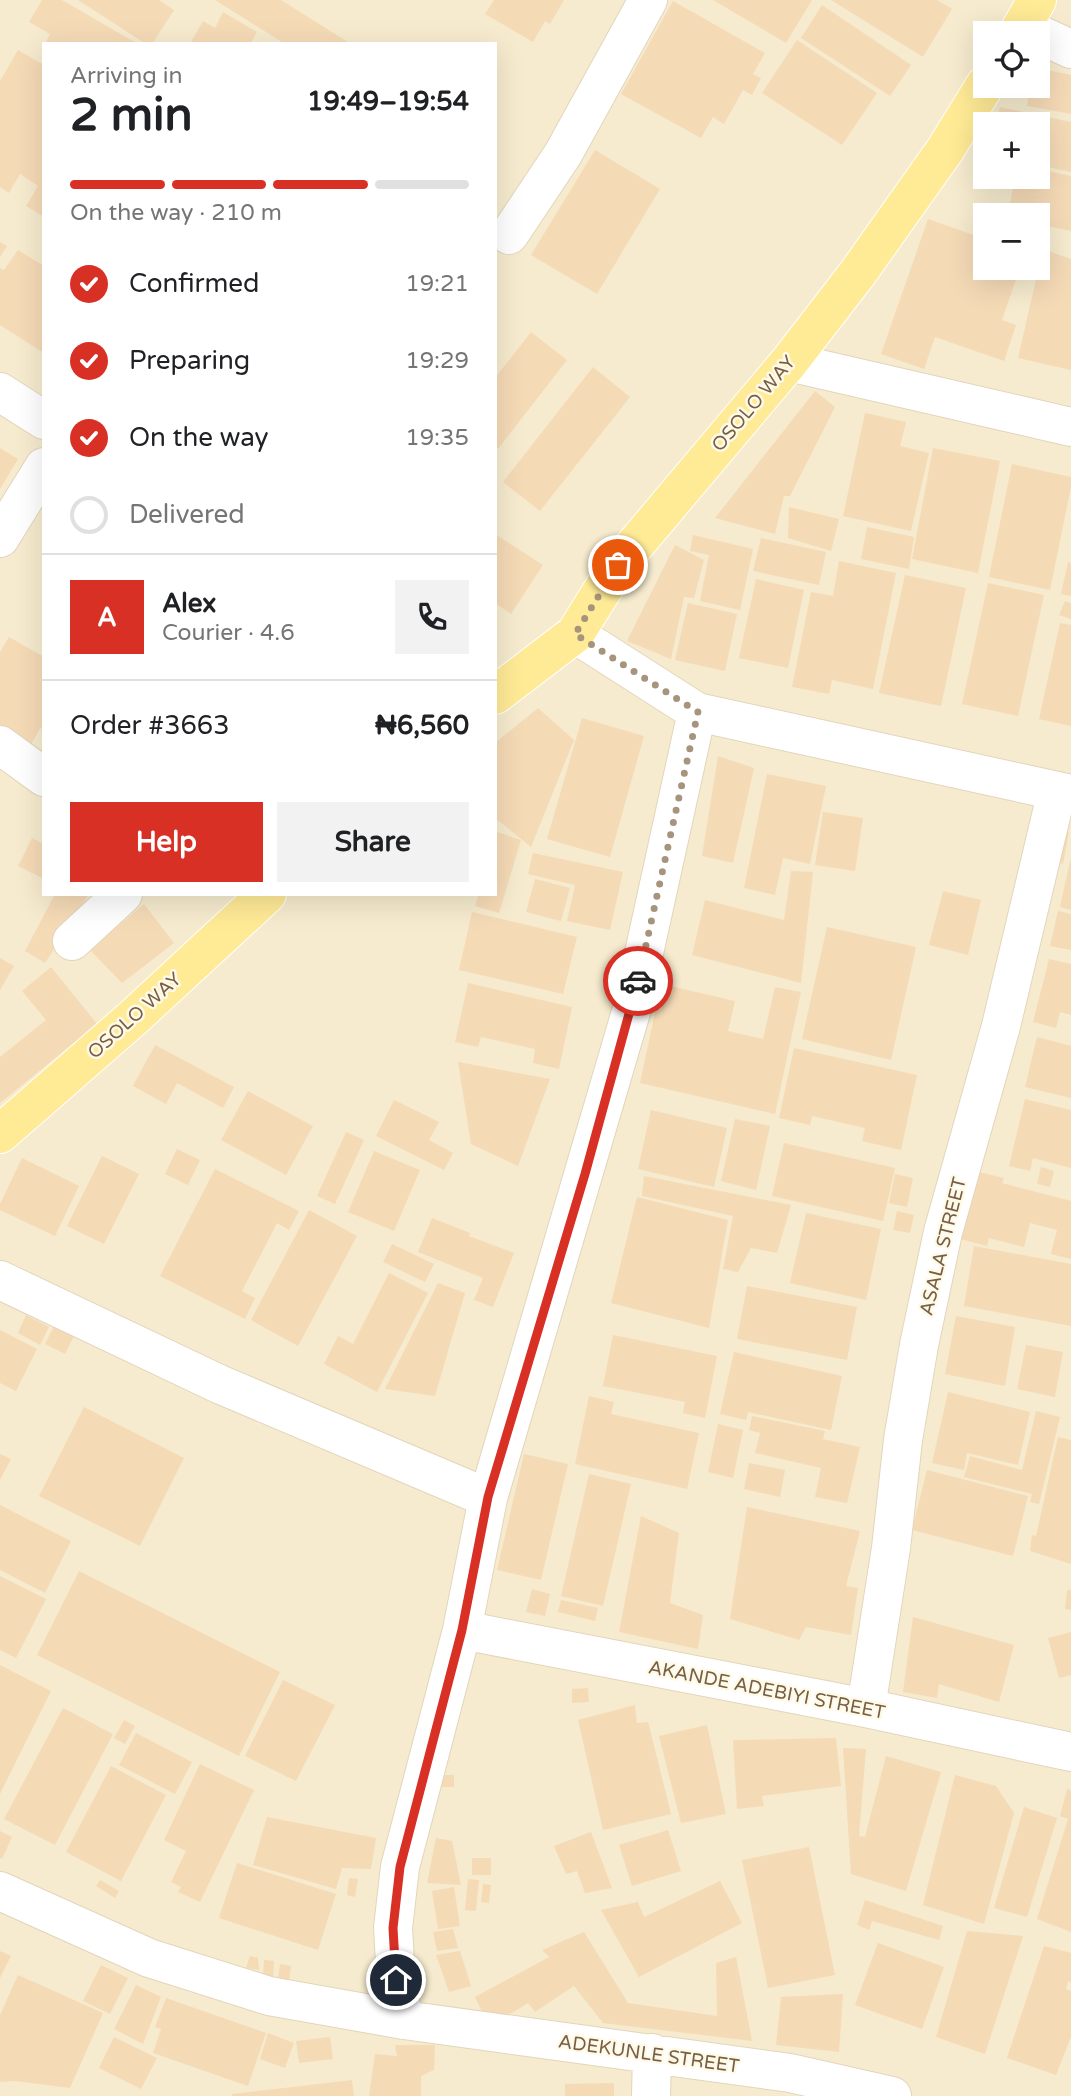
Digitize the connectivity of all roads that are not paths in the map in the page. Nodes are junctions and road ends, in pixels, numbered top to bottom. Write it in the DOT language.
graph roads {
  1 [pos="648,0"];
  2 [pos="1050,37"];
  3 [pos="1071,49"];
  4 [pos="977,98"];
  5 [pos="509,235"];
  6 [pos="789,362"];
  7 [pos="0,392"];
  8 [pos="42,419"];
  9 [pos="1071,427"];
  10 [pos="42,470"];
  11 [pos="0,538"];
  12 [pos="575,634"];
  13 [pos="497,693"];
  14 [pos="698,712"];
  15 [pos="0,745"];
  16 [pos="42,776"];
  17 [pos="1064,792"];
  18 [pos="121,896"];
  19 [pos="265,896"];
  20 [pos="72,941"];
  21 [pos="0,1134"];
  22 [pos="0,1280"];
  23 [pos="488,1497"];
  24 [pos="462,1630"];
  25 [pos="866,1708"];
  26 [pos="1071,1752"];
  27 [pos="0,1891"];
  28 [pos="404,2020"];
  29 [pos="652,2053"];
  30 [pos="651,2096"];
  31 [pos="892,2096"];
  1 -- 5 [label="street"];
  2 -- 3 [label="street"];
  4 -- 6 [label="main road, OSOLO WAY"];
  6 -- 9 [label="street"];
  6 -- 12 [label="main road, OSOLO WAY"];
  7 -- 8 [label="street"];
  10 -- 11 [label="street"];
  12 -- 13 [label="main road, OSOLO WAY"];
  12 -- 14 [label="street"];
  14 -- 17 [label="street"];
  14 -- 23 [label="street"];
  15 -- 16 [label="street"];
  17 -- 25 [label="street, ASALA STREET"];
  18 -- 20 [label="street"];
  19 -- 21 [label="main road, OSOLO WAY"];
  22 -- 23 [label="street"];
  23 -- 24 [label="street"];
  24 -- 25 [label="street, AKANDE ADEBIYI STREET"];
  24 -- 28 [label="street"];
  25 -- 26 [label="street, AKANDE ADEBIYI STREET"];
  27 -- 28 [label="street, ADEKUNLE STREET"];
  28 -- 29 [label="street, ADEKUNLE STREET"];
  29 -- 30 [label="street"];
  29 -- 31 [label="street, ADEKUNLE STREET"];
}
